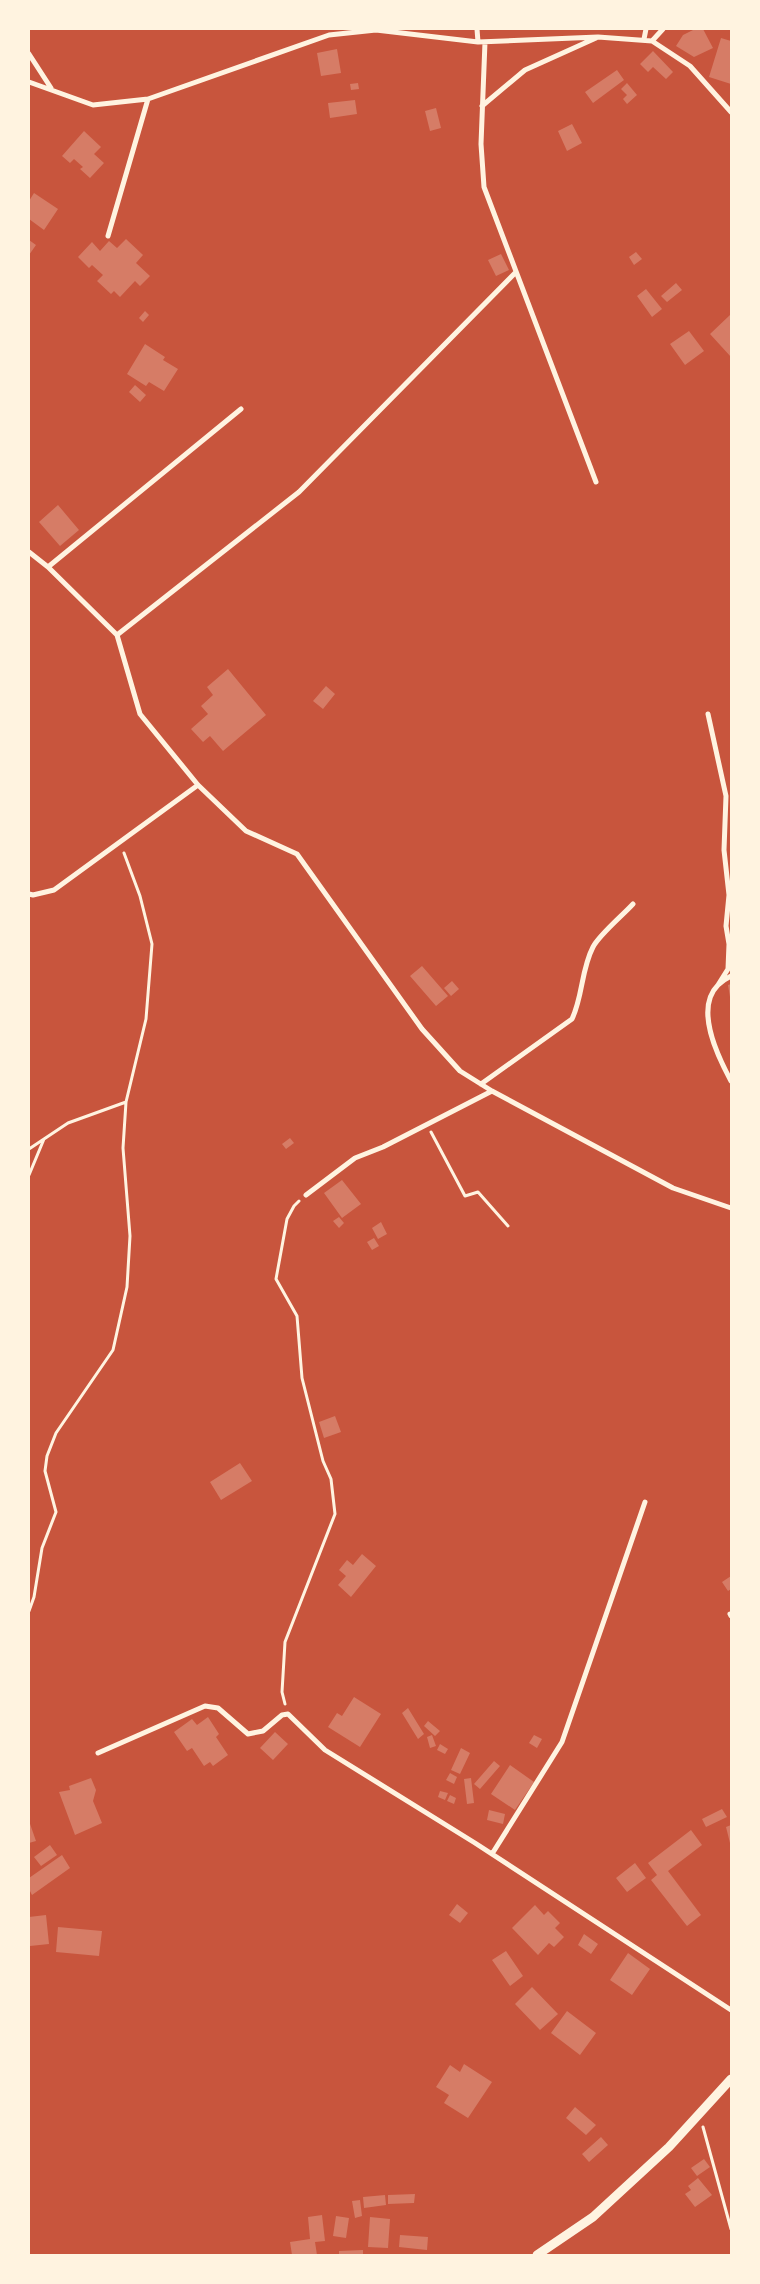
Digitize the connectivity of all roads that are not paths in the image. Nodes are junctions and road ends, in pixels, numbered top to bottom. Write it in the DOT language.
graph roads {
  1 [pos="477,29"];
  2 [pos="646,29"];
  3 [pos="663,29"];
  4 [pos="598,37"];
  5 [pos="644,39"];
  6 [pos="652,40"];
  7 [pos="481,42"];
  8 [pos="29,54"];
  9 [pos="29,82"];
  10 [pos="50,88"];
  11 [pos="148,99"];
  12 [pos="482,106"];
  13 [pos="731,112"];
  14 [pos="108,236"];
  15 [pos="516,272"];
  16 [pos="241,409"];
  17 [pos="596,482"];
  18 [pos="29,552"];
  19 [pos="48,567"];
  20 [pos="117,635"];
  21 [pos="708,714"];
  22 [pos="198,785"];
  23 [pos="29,894"];
  24 [pos="633,904"];
  25 [pos="731,976"];
  26 [pos="718,985"];
  27 [pos="731,1081"];
  28 [pos="481,1084"];
  29 [pos="492,1091"];
  30 [pos="306,1195"];
  31 [pos="731,1208"];
  32 [pos="645,1502"];
  33 [pos="98,1754"];
  34 [pos="492,1854"];
  35 [pos="731,2010"];
  36 [pos="731,2079"];
  37 [pos="537,2255"];
  1 -- 7 [label="street"];
  2 -- 5 [label="street"];
  3 -- 6 [label="street"];
  4 -- 5 [label="street"];
  4 -- 7 [label="street"];
  4 -- 12 [label="street"];
  5 -- 6 [label="street"];
  6 -- 13 [label="street"];
  7 -- 11 [label="street"];
  7 -- 12 [label="street"];
  8 -- 10 [label="street"];
  9 -- 10 [label="street"];
  10 -- 11 [label="street"];
  11 -- 14 [label="street"];
  12 -- 15 [label="street"];
  15 -- 17 [label="street"];
  15 -- 20 [label="street"];
  16 -- 19 [label="street"];
  18 -- 19 [label="street"];
  19 -- 20 [label="street"];
  20 -- 22 [label="street"];
  21 -- 26 [label="street"];
  22 -- 23 [label="street"];
  22 -- 28 [label="street"];
  24 -- 28 [label="street"];
  25 -- 26 [label="street"];
  26 -- 27 [label="street"];
  28 -- 29 [label="street"];
  29 -- 30 [label="street"];
  29 -- 31 [label="street"];
  32 -- 34 [label="street"];
  33 -- 34 [label="street"];
  34 -- 35 [label="street"];
  36 -- 37 [label="street"];
}
